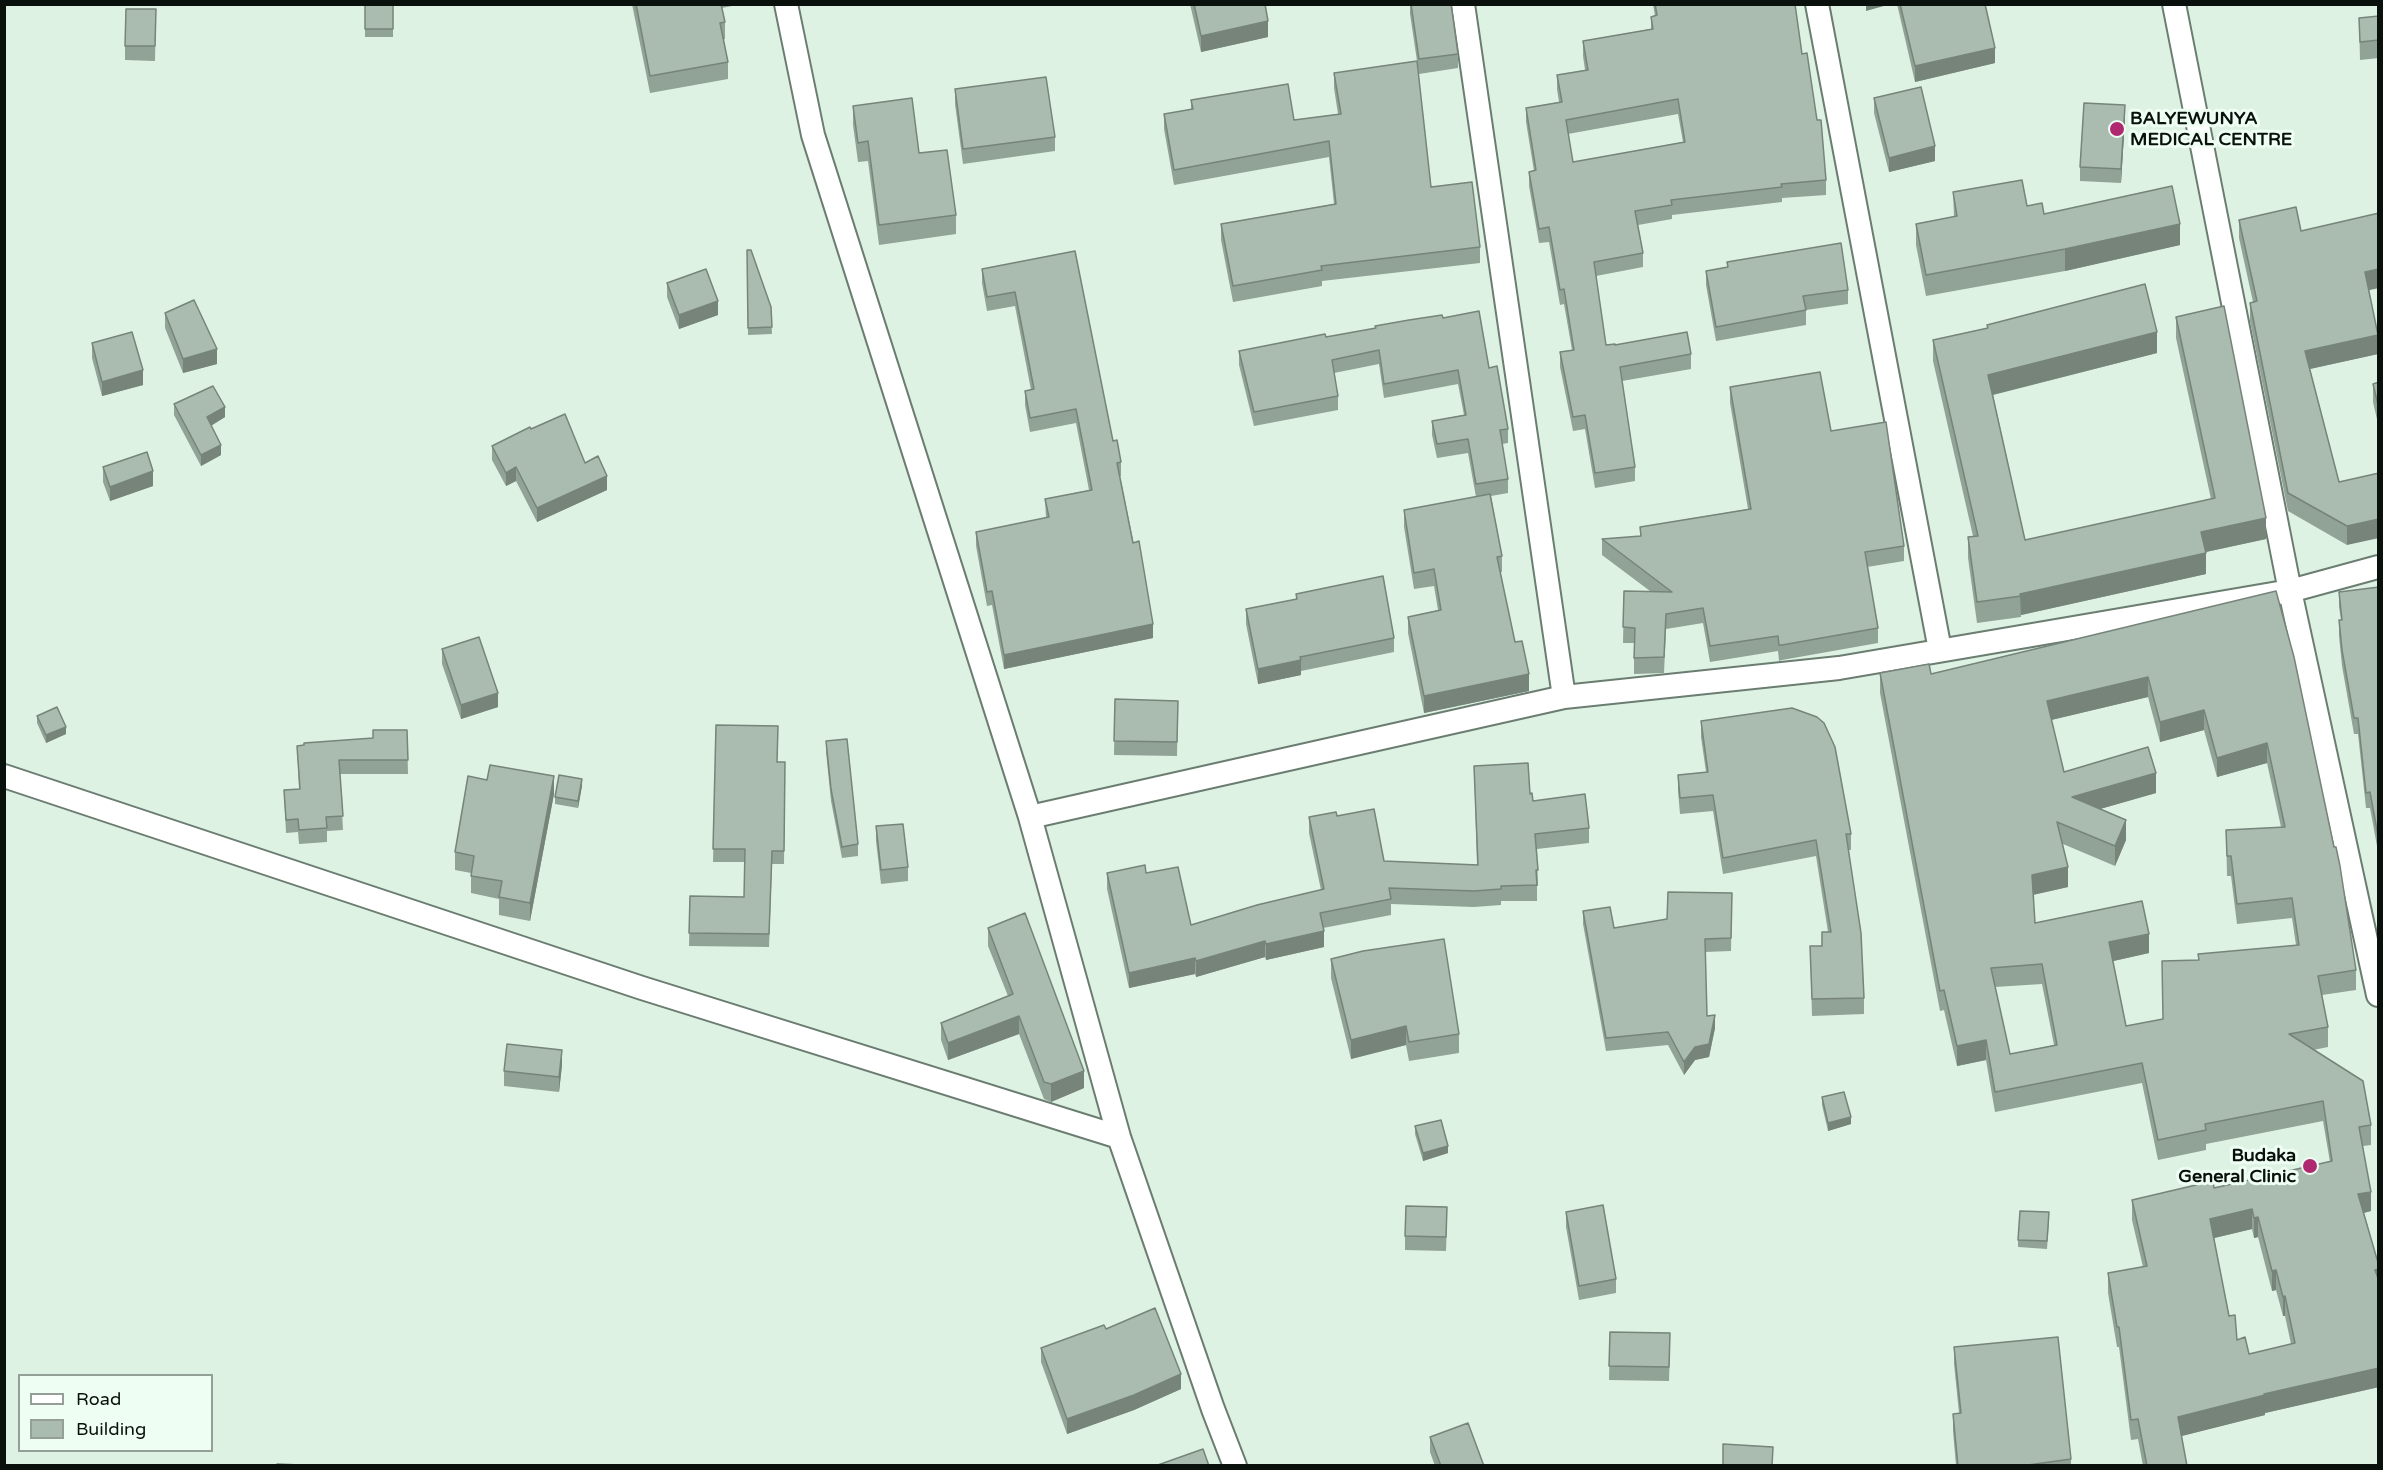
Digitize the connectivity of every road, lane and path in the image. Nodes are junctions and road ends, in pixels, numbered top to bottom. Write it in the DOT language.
graph roads {
  1 [pos="786,4"];
  2 [pos="1463,4"];
  3 [pos="1816,4"];
  4 [pos="2174,4"];
  5 [pos="2379,567"];
  6 [pos="2290,591"];
  7 [pos="1940,650"];
  8 [pos="1564,697"];
  9 [pos="4,776"];
  10 [pos="1030,817"];
  11 [pos="2379,995"];
  12 [pos="1119,1137"];
  13 [pos="1235,1466"];
  1 -- 10 [label="street"];
  2 -- 8 [label="street"];
  3 -- 7 [label="street"];
  4 -- 6 [label="street"];
  5 -- 6 [label="street"];
  6 -- 7 [label="street"];
  6 -- 11 [label="street"];
  7 -- 8 [label="street"];
  8 -- 10 [label="street"];
  9 -- 12 [label="street"];
  10 -- 12 [label="street"];
  12 -- 13 [label="street"];
}
